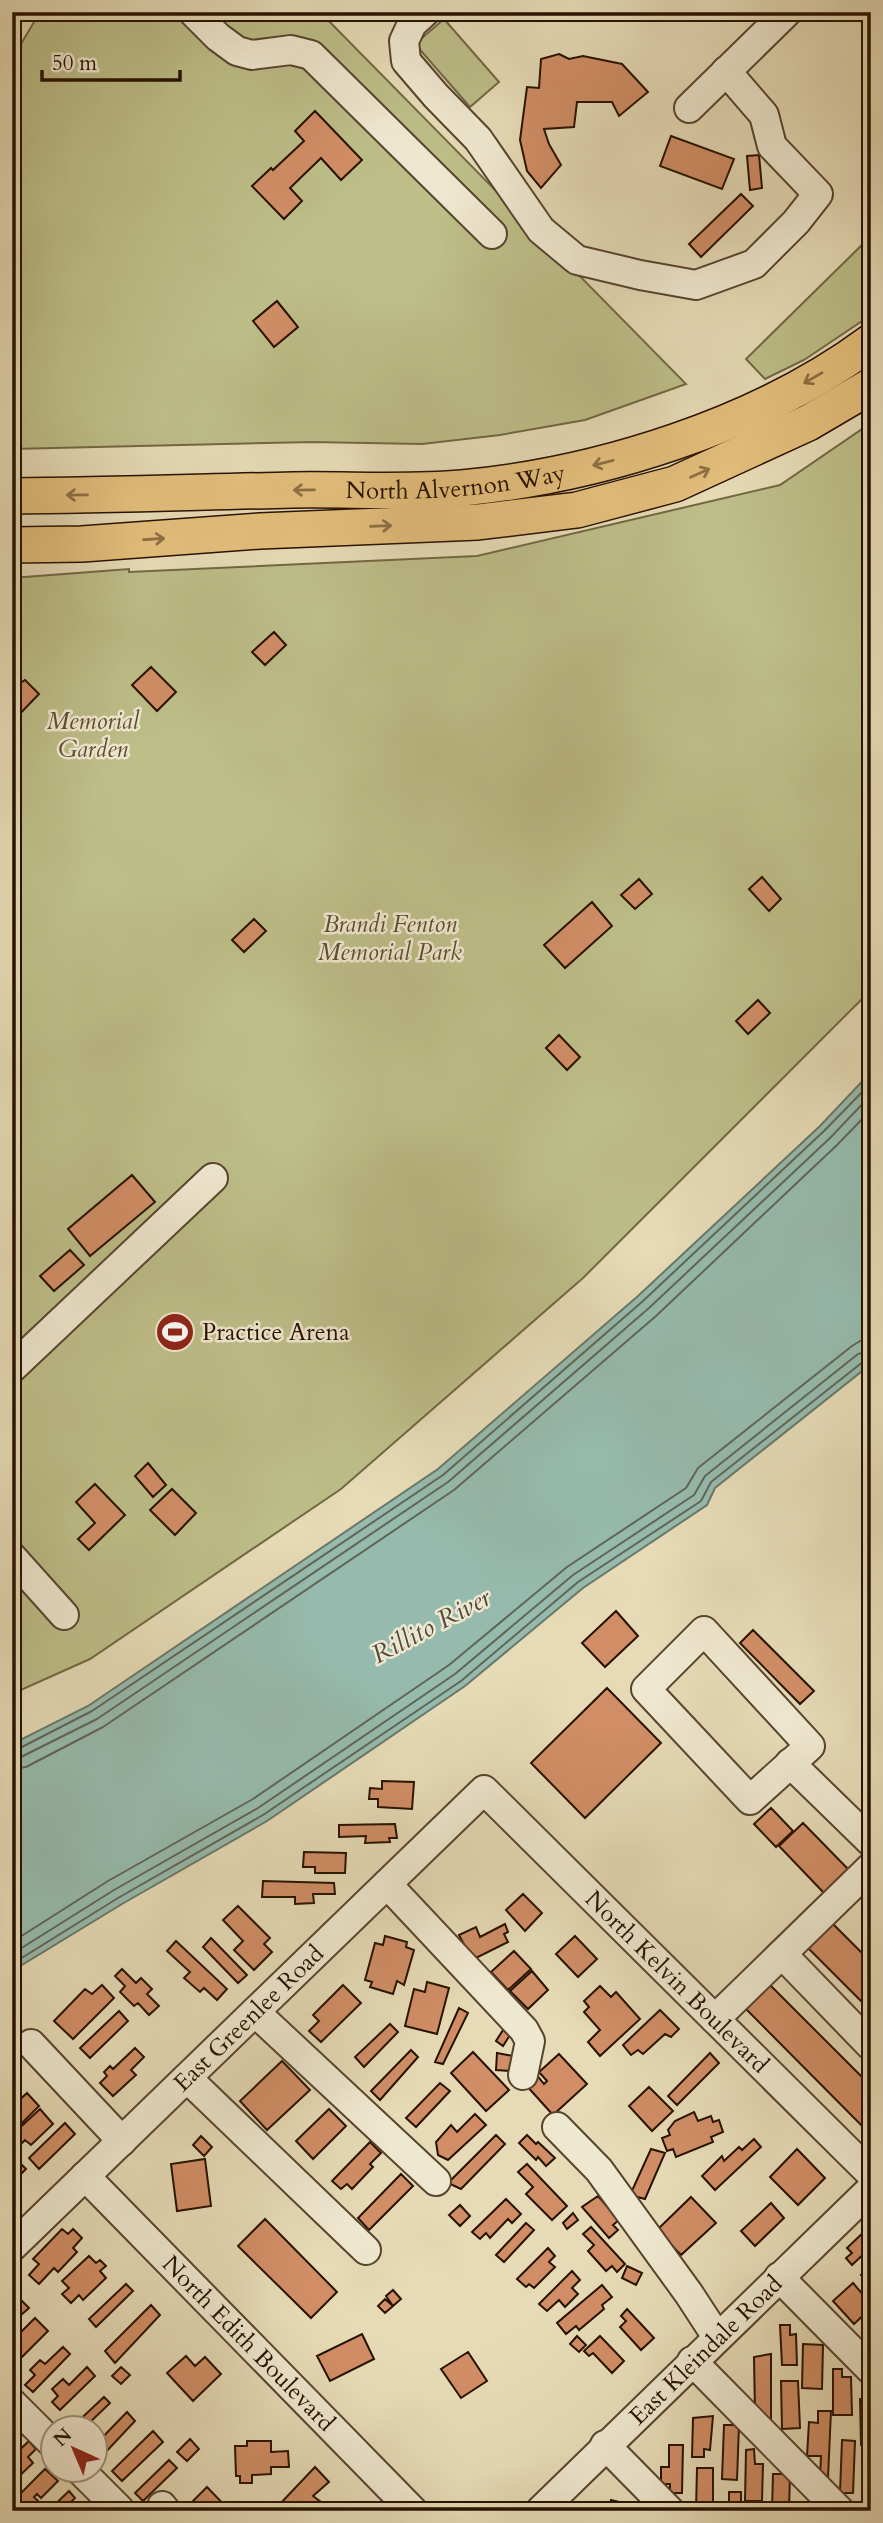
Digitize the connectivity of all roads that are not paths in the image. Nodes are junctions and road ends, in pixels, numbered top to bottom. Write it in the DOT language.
graph roads {
  1 [pos="193,12"];
  2 [pos="425,12"];
  3 [pos="787,12"];
  4 [pos="726,71"];
  5 [pos="689,108"];
  6 [pos="492,234"];
  7 [pos="871,342"];
  8 [pos="871,386"];
  9 [pos="12,496"];
  10 [pos="12,545"];
  11 [pos="213,1178"];
  12 [pos="12,1368"];
  13 [pos="12,1557"];
  14 [pos="64,1615"];
  15 [pos="790,1763"];
  16 [pos="484,1790"];
  17 [pos="871,1842"];
  18 [pos="871,1867"];
  19 [pos="387,1884"];
  20 [pos="782,1954"];
  21 [pos="255,2012"];
  22 [pos="716,2019"];
  23 [pos="31,2044"];
  24 [pos="871,2046"];
  25 [pos="523,2076"];
  26 [pos="187,2078"];
  27 [pos="556,2127"];
  28 [pos="122,2141"];
  29 [pos="871,2174"];
  30 [pos="85,2176"];
  31 [pos="436,2180"];
  32 [pos="871,2189"];
  33 [pos="12,2247"];
  34 [pos="366,2250"];
  35 [pos="779,2277"];
  36 [pos="717,2337"];
  37 [pos="692,2361"];
  38 [pos="871,2370"];
  39 [pos="12,2403"];
  40 [pos="38,2429"];
  41 [pos="606,2445"];
  42 [pos="94,2484"];
  43 [pos="119,2510"];
  44 [pos="413,2511"];
  45 [pos="540,2511"];
  46 [pos="670,2511"];
  47 [pos="840,2511"];
  1 -- 6 [label="street"];
  2 -- 4 [label="street"];
  3 -- 4 [label="street"];
  4 -- 5 [label="street"];
  7 -- 9 [label="main road, North Alvernon Way, one-way"];
  10 -- 8 [label="main road, North Alvernon Way, one-way"];
  11 -- 12 [label="street"];
  13 -- 14 [label="street"];
  15 -- 15 [label="street"];
  15 -- 17 [label="street"];
  16 -- 19 [label="street, East Greenlee Road"];
  16 -- 22 [label="street, North Kelvin Boulevard"];
  18 -- 20 [label="street"];
  19 -- 21 [label="street, East Greenlee Road"];
  19 -- 25 [label="street"];
  20 -- 22 [label="street"];
  20 -- 24 [label="street"];
  21 -- 26 [label="street, East Greenlee Road"];
  21 -- 31 [label="street"];
  22 -- 29 [label="street, North Kelvin Boulevard"];
  23 -- 28 [label="street"];
  26 -- 28 [label="street, East Greenlee Road"];
  26 -- 34 [label="street"];
  27 -- 36 [label="street"];
  28 -- 30 [label="street, East Greenlee Road"];
  30 -- 33 [label="street, East Greenlee Road"];
  30 -- 44 [label="street, North Edith Boulevard"];
  32 -- 35 [label="street, East Kleindale Road"];
  35 -- 36 [label="street, East Kleindale Road"];
  35 -- 38 [label="street"];
  36 -- 37 [label="street, East Kleindale Road"];
  37 -- 41 [label="street, East Kleindale Road"];
  37 -- 47 [label="street"];
  39 -- 40 [label="street"];
  41 -- 45 [label="street, East Kleindale Road"];
  41 -- 46 [label="street"];
  42 -- 43 [label="street"];
}
